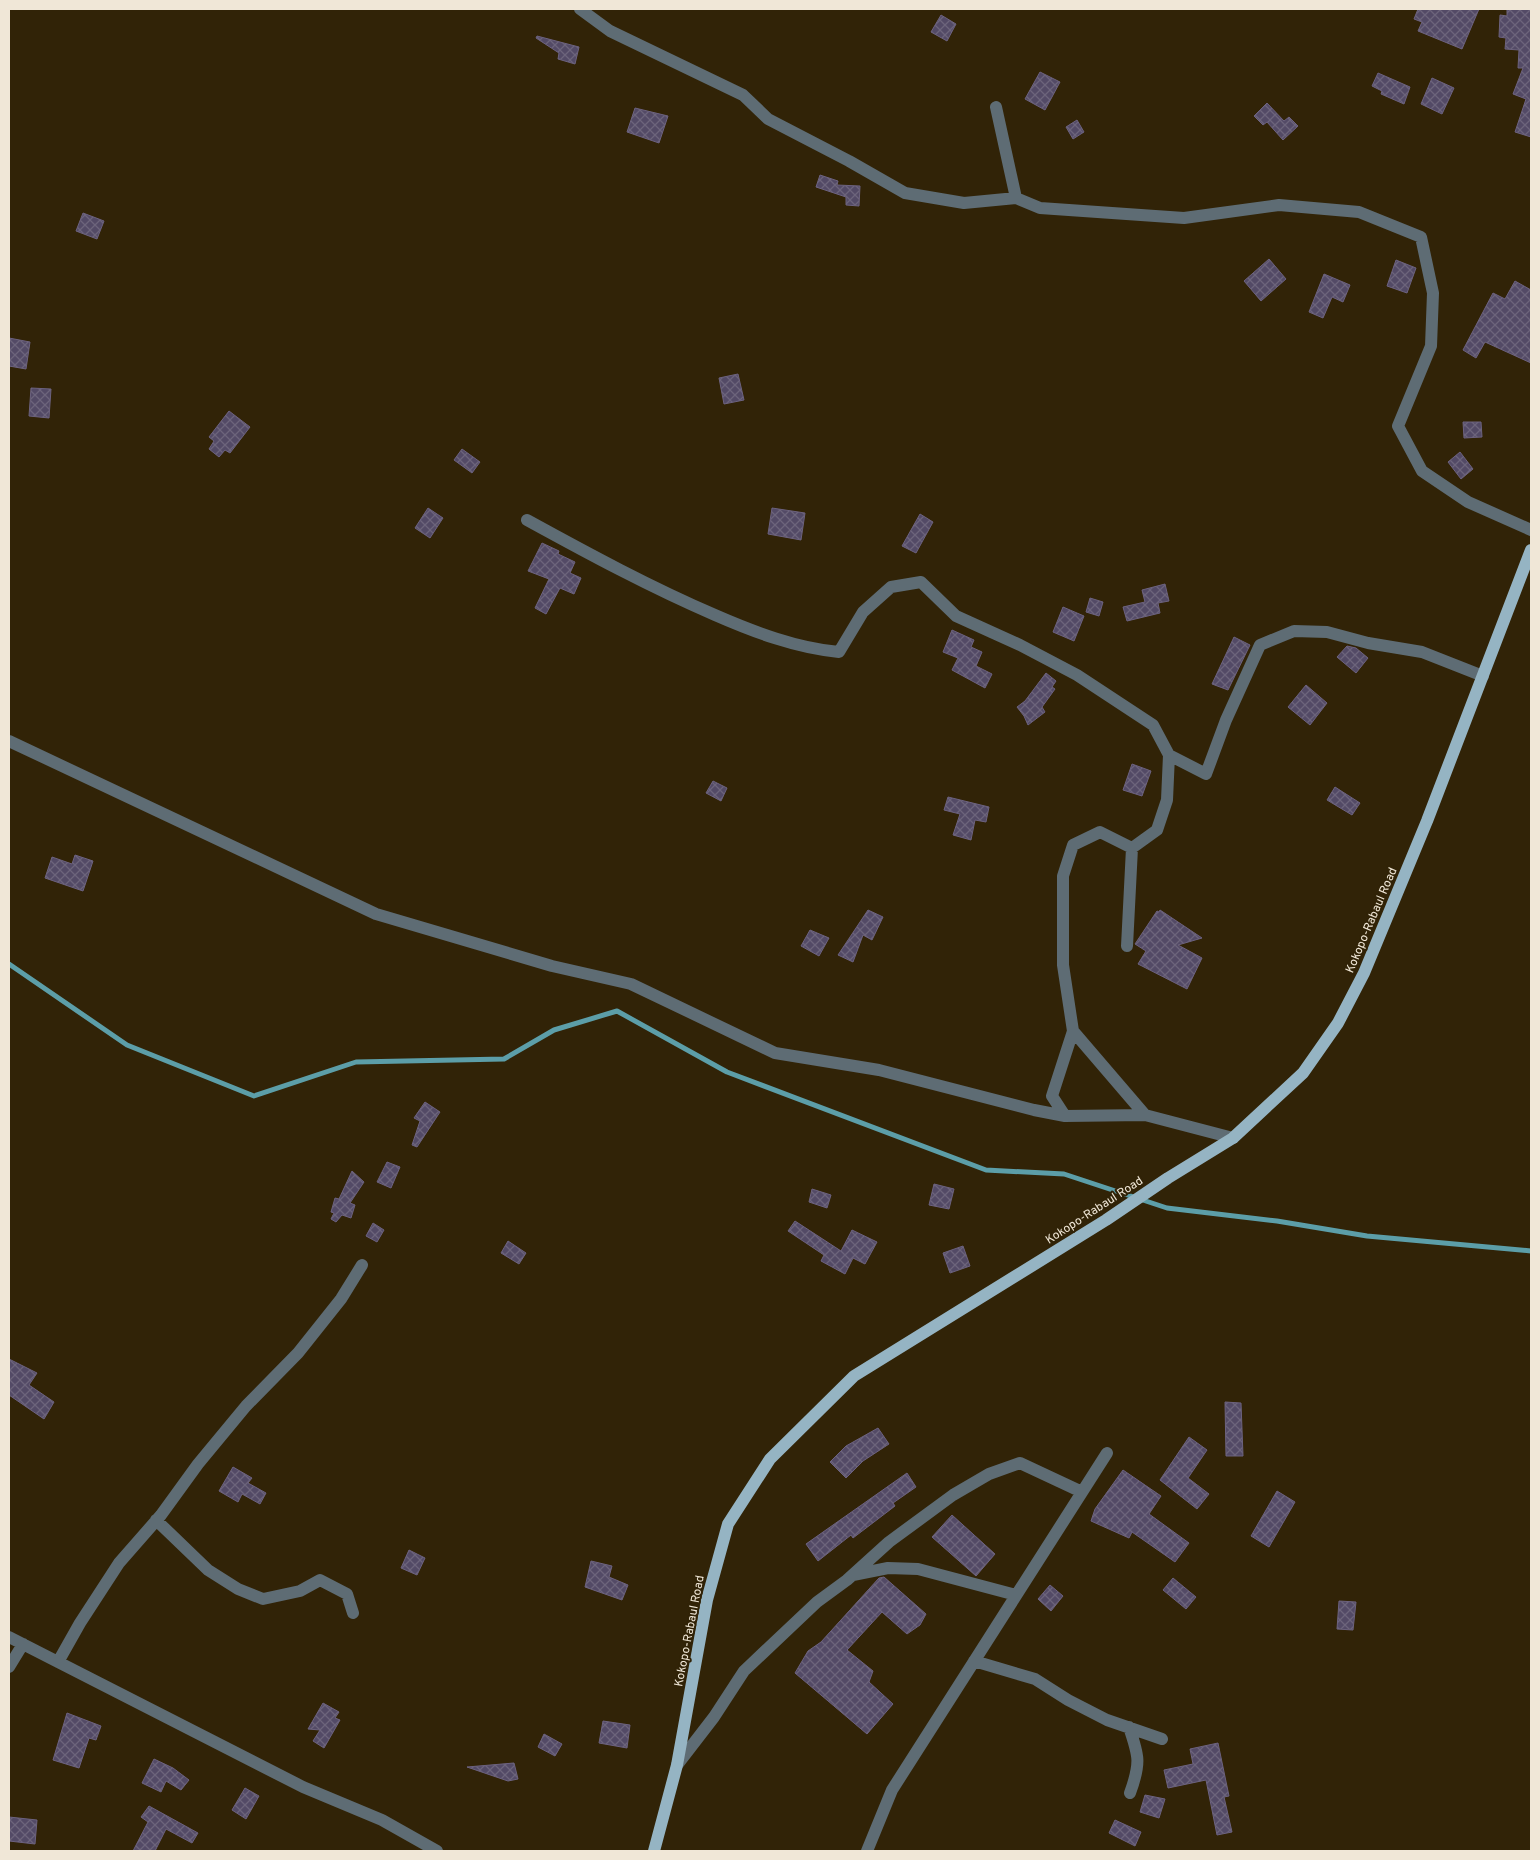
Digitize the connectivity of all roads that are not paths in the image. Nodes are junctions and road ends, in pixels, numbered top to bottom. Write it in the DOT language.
graph roads {
  1 [pos="580,9"];
  2 [pos="996,108"];
  3 [pos="1016,198"];
  4 [pos="527,520"];
  5 [pos="1531,530"];
  6 [pos="1531,550"];
  7 [pos="1482,676"];
  8 [pos="9,741"];
  9 [pos="1169,754"];
  10 [pos="1132,848"];
  11 [pos="1127,946"];
  12 [pos="1073,1031"];
  13 [pos="1145,1115"];
  14 [pos="1065,1116"];
  15 [pos="1233,1138"];
  16 [pos="362,1265"];
  17 [pos="1108,1453"];
  18 [pos="1082,1492"];
  19 [pos="156,1520"];
  20 [pos="852,1575"];
  21 [pos="1016,1595"];
  22 [pos="353,1613"];
  23 [pos="9,1637"];
  24 [pos="23,1644"];
  25 [pos="974,1661"];
  26 [pos="58,1662"];
  27 [pos="9,1667"];
  28 [pos="1129,1727"];
  29 [pos="1162,1739"];
  30 [pos="677,1765"];
  31 [pos="1130,1792"];
  32 [pos="436,1851"];
  33 [pos="654,1851"];
  34 [pos="867,1851"];
  1 -- 3 [label="street"];
  2 -- 3 [label="street"];
  3 -- 5 [label="street"];
  4 -- 9 [label="street"];
  6 -- 7 [label="main road, Kokopo-Rabaul Road"];
  7 -- 9 [label="street"];
  7 -- 15 [label="main road, Kokopo-Rabaul Road"];
  8 -- 14 [label="street"];
  9 -- 10 [label="street"];
  10 -- 11 [label="street"];
  10 -- 12 [label="street"];
  12 -- 13 [label="street"];
  12 -- 14 [label="street"];
  13 -- 14 [label="street"];
  13 -- 15 [label="street"];
  15 -- 30 [label="main road, Kokopo-Rabaul Road"];
  16 -- 19 [label="street"];
  17 -- 18 [label="street"];
  18 -- 20 [label="street"];
  18 -- 21 [label="street"];
  19 -- 22 [label="street"];
  19 -- 26 [label="street"];
  20 -- 21 [label="street"];
  20 -- 30 [label="street"];
  21 -- 25 [label="street"];
  23 -- 24 [label="street"];
  24 -- 26 [label="street"];
  24 -- 27 [label="street"];
  25 -- 28 [label="street"];
  25 -- 34 [label="street"];
  26 -- 32 [label="street"];
  28 -- 29 [label="street"];
  28 -- 31 [label="street"];
  30 -- 33 [label="main road, Kokopo-Rabaul Road"];
}
